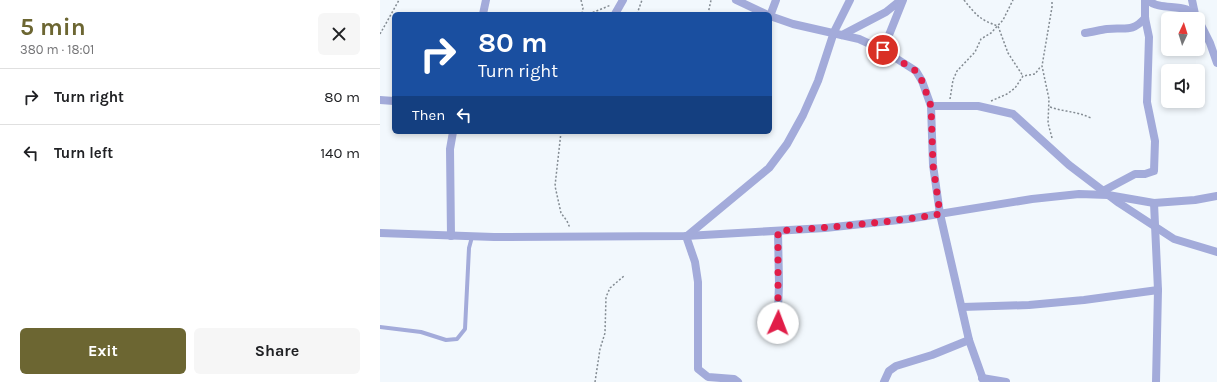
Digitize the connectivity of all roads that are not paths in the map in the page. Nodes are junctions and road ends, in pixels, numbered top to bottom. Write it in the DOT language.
graph roads {
  1 [pos="486,0"];
  2 [pos="623,0"];
  3 [pos="736,0"];
  4 [pos="776,0"];
  5 [pos="850,0"];
  6 [pos="902,0"];
  7 [pos="1145,0"];
  8 [pos="1148,0"];
  9 [pos="1192,0"];
  10 [pos="483,12"];
  11 [pos="616,12"];
  12 [pos="762,12"];
  13 [pos="772,12"];
  14 [pos="1191,12"];
  15 [pos="1196,12"];
  16 [pos="772,17"];
  17 [pos="1145,18"];
  18 [pos="1205,29"];
  19 [pos="1085,33"];
  20 [pos="838,34"];
  21 [pos="1214,43"];
  22 [pos="883,50"];
  23 [pos="1217,63"];
  24 [pos="380,100"];
  25 [pos="392,101"];
  26 [pos="931,106"];
  27 [pos="453,134"];
  28 [pos="1106,193"];
  29 [pos="1217,196"];
  30 [pos="1154,203"];
  31 [pos="940,214"];
  32 [pos="1156,227"];
  33 [pos="778,231"];
  34 [pos="380,234"];
  35 [pos="451,236"];
  36 [pos="686,236"];
  37 [pos="472,237"];
  38 [pos="1217,252"];
  39 [pos="1158,290"];
  40 [pos="962,307"];
  41 [pos="380,327"];
  42 [pos="777,336"];
  43 [pos="969,340"];
  44 [pos="983,380"];
  45 [pos="738,382"];
  46 [pos="884,382"];
  47 [pos="1006,382"];
  48 [pos="1156,382"];
  1 -- 10 [label="street"];
  2 -- 11 [label="street"];
  3 -- 12 [label="street"];
  4 -- 13 [label="street"];
  5 -- 20 [label="street"];
  6 -- 20 [label="street"];
  6 -- 22 [label="street"];
  7 -- 17 [label="street"];
  8 -- 14 [label="street"];
  9 -- 15 [label="street"];
  16 -- 20 [label="street"];
  17 -- 19 [label="street"];
  17 -- 28 [label="street"];
  18 -- 21 [label="street"];
  20 -- 22 [label="street"];
  20 -- 36 [label="street"];
  21 -- 23 [label="street"];
  22 -- 26 [label="street"];
  24 -- 25 [label="street"];
  26 -- 28 [label="street"];
  26 -- 31 [label="street"];
  27 -- 35 [label="street"];
  28 -- 30 [label="street"];
  28 -- 31 [label="street"];
  28 -- 32 [label="street"];
  29 -- 30 [label="street"];
  30 -- 32 [label="street"];
  31 -- 33 [label="street"];
  31 -- 40 [label="street"];
  32 -- 38 [label="street"];
  32 -- 39 [label="street"];
  33 -- 36 [label="street"];
  33 -- 42 [label="street"];
  34 -- 35 [label="street"];
  35 -- 37 [label="street"];
  36 -- 37 [label="street"];
  36 -- 45 [label="street"];
  37 -- 41 [label="lane"];
  39 -- 40 [label="street"];
  39 -- 48 [label="street"];
  40 -- 43 [label="street"];
  43 -- 44 [label="street"];
  43 -- 46 [label="street"];
  44 -- 47 [label="street"];
}
